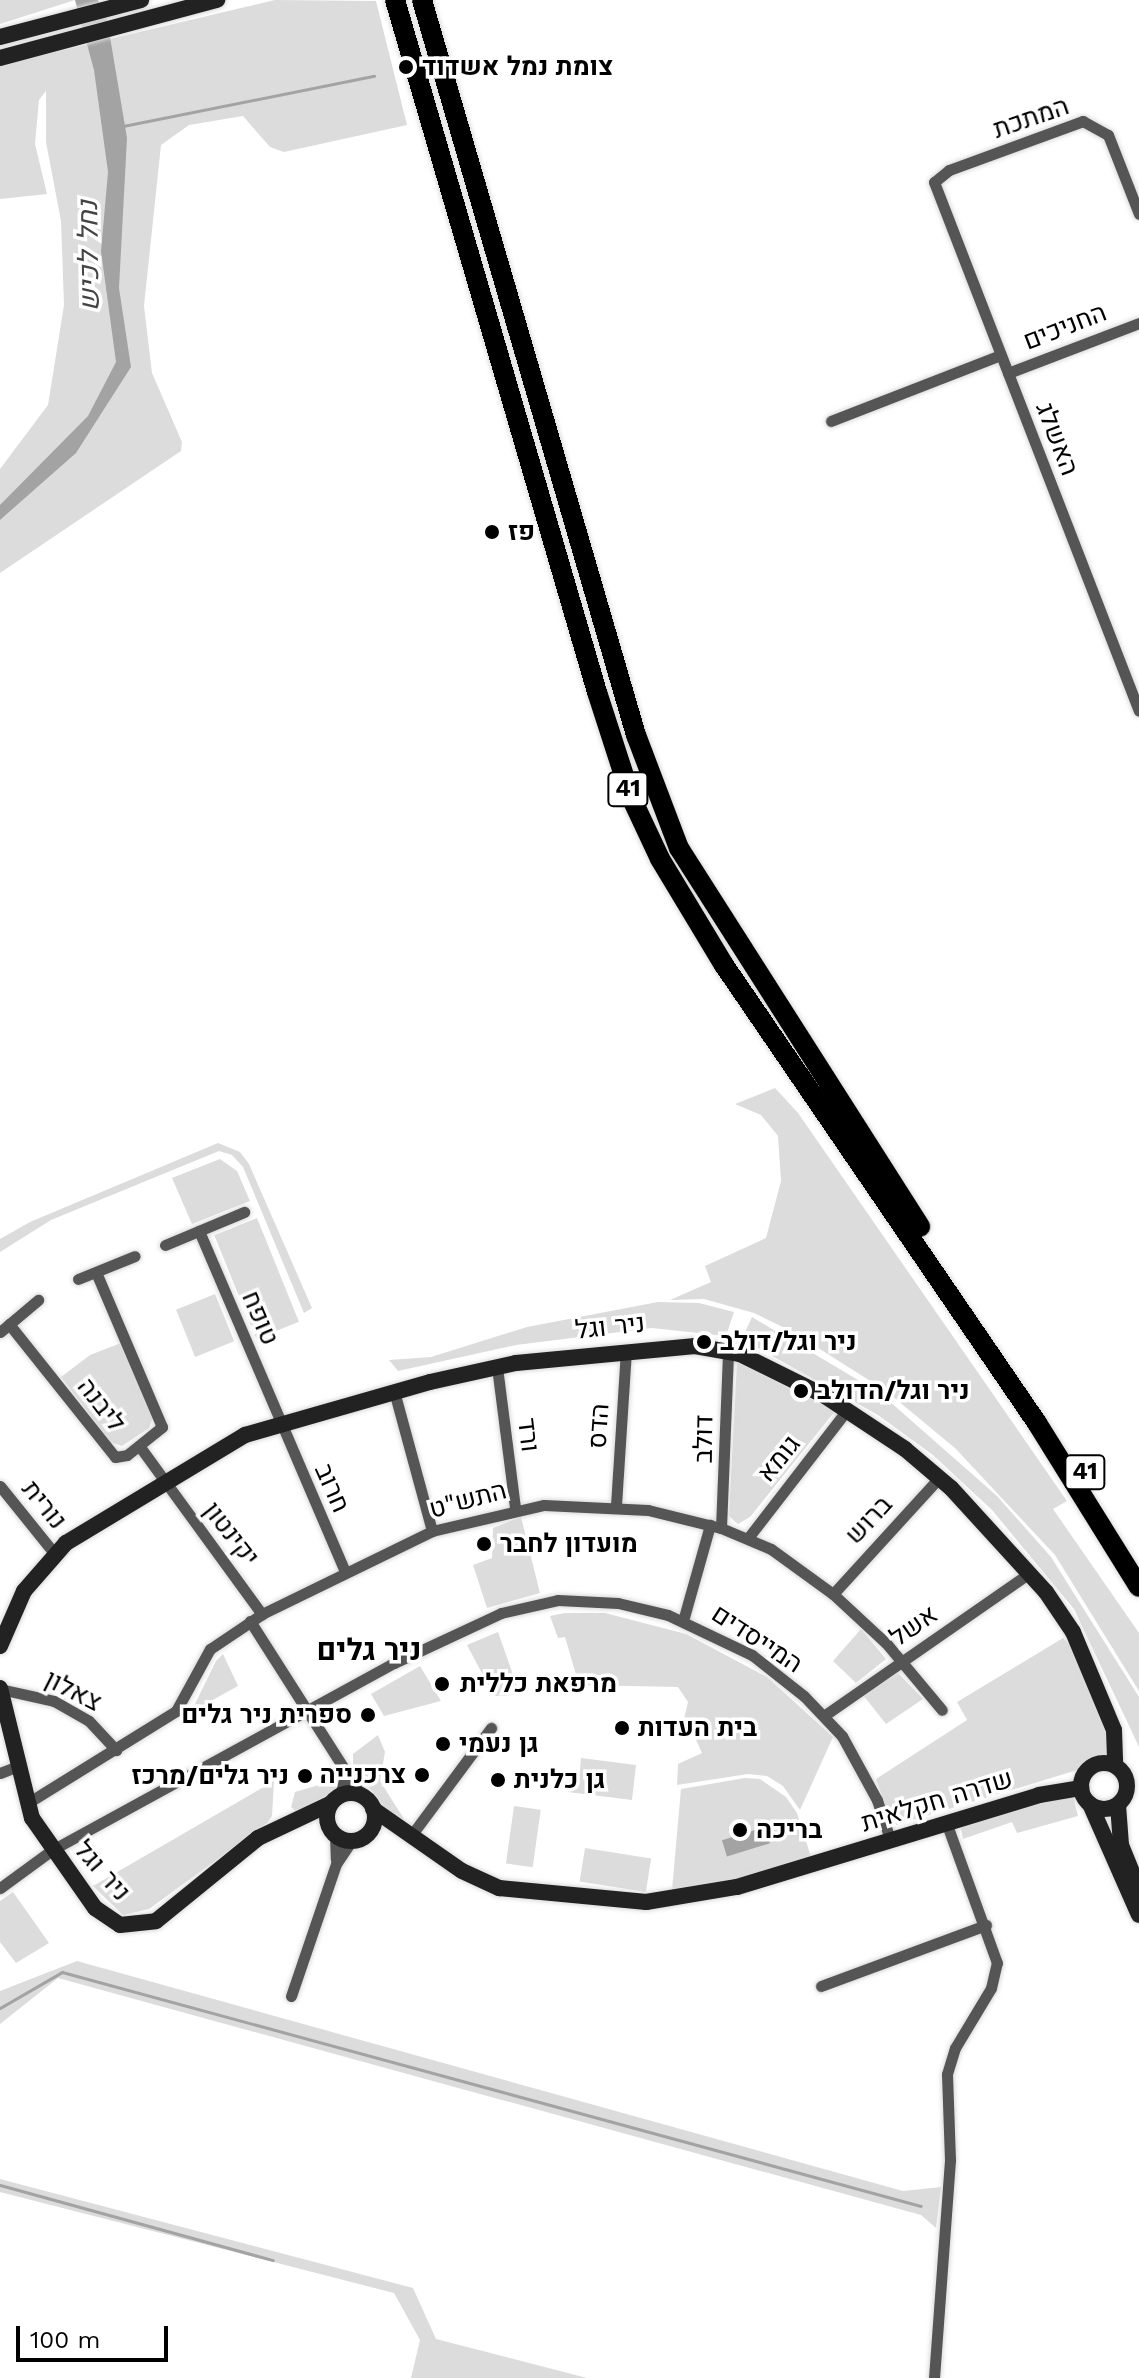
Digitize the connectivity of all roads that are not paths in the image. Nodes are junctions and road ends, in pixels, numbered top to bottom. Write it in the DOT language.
graph roads {
  1 [pos="141,0"];
  2 [pos="217,0"];
  3 [pos="395,2"];
  4 [pos="423,3"];
  5 [pos="0,37"];
  6 [pos="0,58"];
  7 [pos="934,182"];
  8 [pos="1139,214"];
  9 [pos="1139,323"];
  10 [pos="1000,355"];
  11 [pos="1008,373"];
  12 [pos="831,421"];
  13 [pos="1139,711"];
  14 [pos="244,1212"];
  15 [pos="199,1231"];
  16 [pos="165,1245"];
  17 [pos="135,1256"];
  18 [pos="96,1272"];
  19 [pos="78,1279"];
  20 [pos="38,1300"];
  21 [pos="5,1328"];
  22 [pos="626,1350"];
  23 [pos="728,1351"];
  24 [pos="497,1367"];
  25 [pos="394,1391"];
  26 [pos="847,1410"];
  27 [pos="279,1422"];
  28 [pos="140,1447"];
  29 [pos="939,1478"];
  30 [pos="163,1483"];
  31 [pos="0,1486"];
  32 [pos="616,1505"];
  33 [pos="515,1508"];
  34 [pos="716,1527"];
  35 [pos="432,1531"];
  36 [pos="748,1538"];
  37 [pos="54,1553"];
  38 [pos="1139,1562"];
  39 [pos="345,1571"];
  40 [pos="1029,1573"];
  41 [pos="1139,1587"];
  42 [pos="833,1594"];
  43 [pos="6,1609"];
  44 [pos="262,1614"];
  45 [pos="250,1621"];
  46 [pos="683,1621"];
  47 [pos="0,1646"];
  48 [pos="902,1661"];
  49 [pos="0,1688"];
  50 [pos="942,1710"];
  51 [pos="306,1711"];
  52 [pos="825,1715"];
  53 [pos="491,1728"];
  54 [pos="116,1750"];
  55 [pos="1115,1766"];
  56 [pos="8,1770"];
  57 [pos="345,1775"];
  58 [pos="1081,1788"];
  59 [pos="361,1795"];
  60 [pos="335,1800"];
  61 [pos="26,1804"];
  62 [pos="1090,1804"];
  63 [pos="1118,1805"];
  64 [pos="373,1809"];
  65 [pos="300,1818"];
  66 [pos="946,1822"];
  67 [pos="332,1830"];
  68 [pos="370,1831"];
  69 [pos="404,1833"];
  70 [pos="890,1839"];
  71 [pos="352,1840"];
  72 [pos="1114,1847"];
  73 [pos="52,1850"];
  74 [pos="336,1864"];
  75 [pos="0,1888"];
  76 [pos="1139,1889"];
  77 [pos="1139,1915"];
  78 [pos="986,1925"];
  79 [pos="821,1986"];
  80 [pos="291,1996"];
  81 [pos="934,2378"];
  1 -- 5 [label="street"];
  2 -- 6 [label="street"];
  3 -- 41 [label="highway, 41"];
  4 -- 38 [label="highway, 41"];
  7 -- 8 [label="street, המתכת"];
  7 -- 10 [label="street, האשלג"];
  9 -- 11 [label="street, החניכים"];
  10 -- 11 [label="street, האשלג"];
  10 -- 12 [label="street"];
  11 -- 13 [label="street, האשלג"];
  14 -- 15 [label="street"];
  15 -- 16 [label="street"];
  15 -- 27 [label="street, טופח"];
  17 -- 18 [label="street"];
  18 -- 19 [label="street"];
  18 -- 28 [label="street"];
  20 -- 21 [label="street, ליבנה"];
  21 -- 28 [label="street, ליבנה"];
  22 -- 23 [label="street, ניר וגל"];
  22 -- 24 [label="street, ניר וגל"];
  22 -- 32 [label="street, הדס"];
  23 -- 26 [label="street, ניר וגל"];
  23 -- 34 [label="street, דולב"];
  24 -- 25 [label="street, ניר וגל"];
  24 -- 33 [label="street, ורד"];
  25 -- 27 [label="street, ניר וגל"];
  25 -- 35 [label="street"];
  26 -- 29 [label="street, ניר וגל"];
  26 -- 36 [label="street, גומא"];
  27 -- 30 [label="street, ניר וגל"];
  27 -- 39 [label="street, חרוב"];
  28 -- 30 [label="street, ליבנה"];
  29 -- 40 [label="street, ניר וגל"];
  29 -- 42 [label="street, ברוש"];
  30 -- 37 [label="street, ניר וגל"];
  30 -- 44 [label="street, יקינטון"];
  31 -- 37 [label="street, נורית"];
  32 -- 33 [label="street, התש\"ט"];
  32 -- 34 [label="street, התש\"ט"];
  33 -- 35 [label="street, התש\"ט"];
  34 -- 36 [label="street, התש\"ט"];
  34 -- 46 [label="street, דולב"];
  35 -- 39 [label="street, התש\"ט"];
  36 -- 42 [label="street, התש\"ט"];
  37 -- 43 [label="street, ניר וגל"];
  39 -- 44 [label="street, התש\"ט"];
  40 -- 48 [label="street, אשל"];
  40 -- 55 [label="street, ניר וגל"];
  42 -- 48 [label="street, התש\"ט"];
  43 -- 47 [label="street, ניר וגל"];
  44 -- 45 [label="street, התש\"ט"];
  45 -- 51 [label="street"];
  45 -- 54 [label="street, התש\"ט"];
  46 -- 51 [label="street, המייסדים"];
  46 -- 52 [label="street, המייסדים"];
  48 -- 50 [label="street, התש\"ט"];
  48 -- 52 [label="street, אשל"];
  49 -- 54 [label="street, צאלון"];
  49 -- 56 [label="street, ניר וגל"];
  51 -- 57 [label="street"];
  51 -- 73 [label="street, המייסדים"];
  52 -- 70 [label="street, המייסדים"];
  53 -- 69 [label="street"];
  54 -- 61 [label="street, התש\"ט"];
  55 -- 58 [label="street"];
  55 -- 63 [label="street"];
  56 -- 61 [label="street, ניר וגל"];
  57 -- 59 [label="street"];
  57 -- 60 [label="street"];
  58 -- 62 [label="street"];
  58 -- 66 [label="street, שדרה חקלאית"];
  59 -- 60 [label="street"];
  59 -- 64 [label="street"];
  60 -- 65 [label="street, ניר וגל"];
  60 -- 67 [label="street"];
  61 -- 73 [label="street, ניר וגל"];
  62 -- 63 [label="street"];
  62 -- 72 [label="street"];
  63 -- 72 [label="street"];
  64 -- 68 [label="street"];
  64 -- 69 [label="street, שדרה חקלאית"];
  65 -- 67 [label="street"];
  65 -- 73 [label="street, ניר וגל"];
  66 -- 70 [label="street, שדרה חקלאית"];
  66 -- 78 [label="street"];
  67 -- 71 [label="street"];
  67 -- 74 [label="street"];
  68 -- 69 [label="street"];
  68 -- 71 [label="street"];
  69 -- 70 [label="street, שדרה חקלאית"];
  71 -- 74 [label="street"];
  72 -- 76 [label="street"];
  72 -- 77 [label="street"];
  73 -- 75 [label="street, המייסדים"];
  74 -- 80 [label="street"];
  78 -- 79 [label="street"];
  78 -- 81 [label="street"];
}
